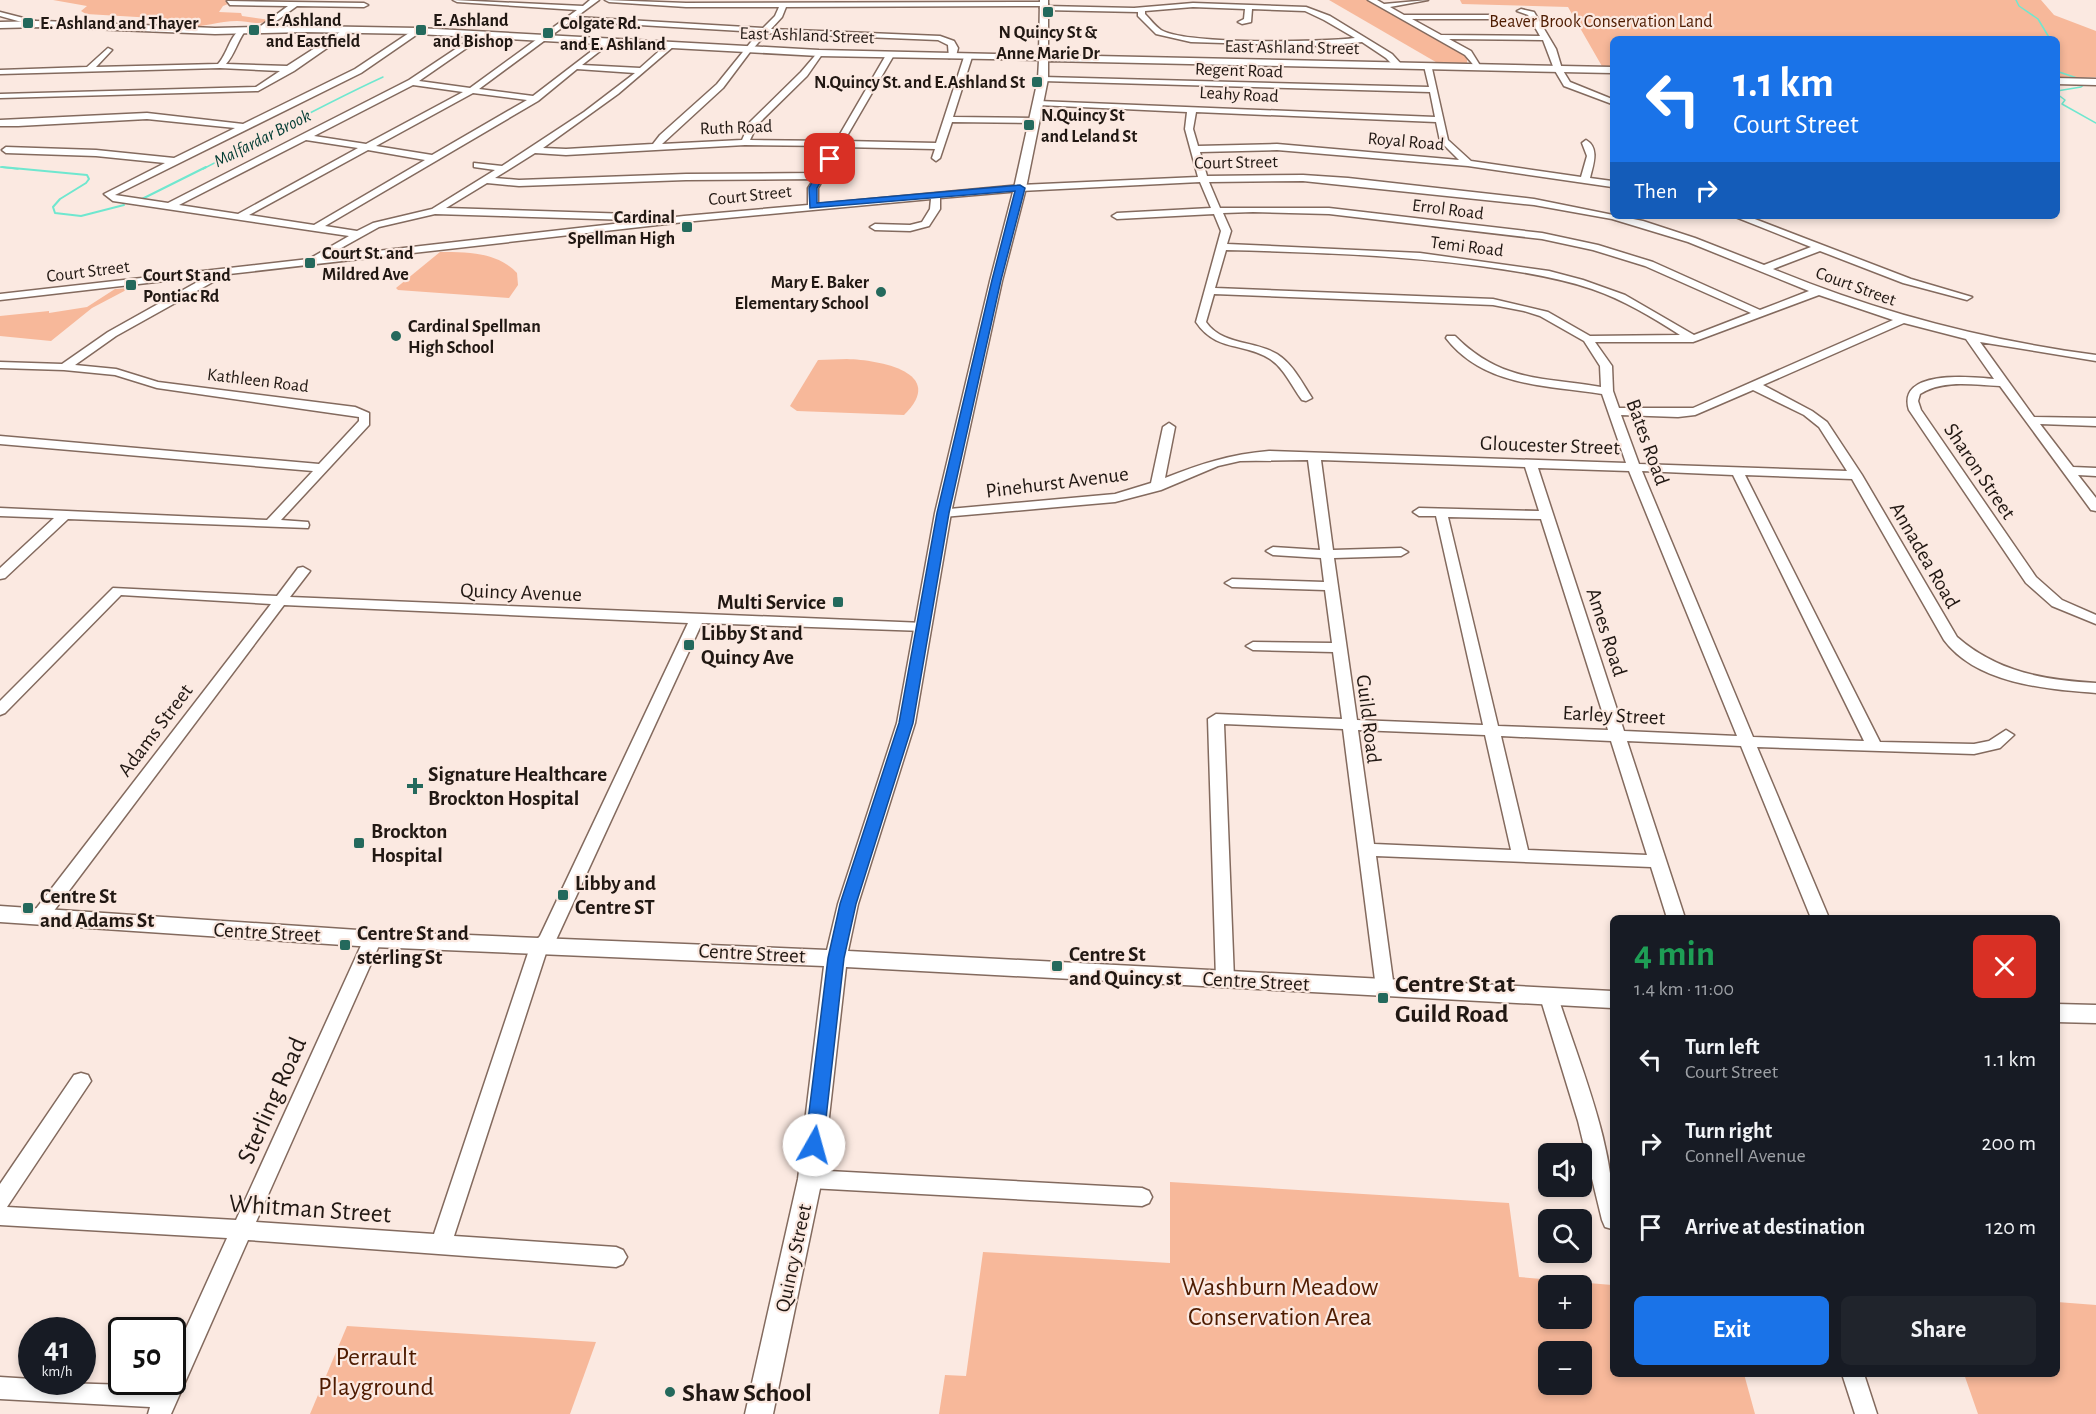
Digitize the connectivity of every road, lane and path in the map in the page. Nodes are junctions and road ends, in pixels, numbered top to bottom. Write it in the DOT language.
graph roads {
  1 [pos="457,0"];
  2 [pos="595,0"];
  3 [pos="609,0"];
  4 [pos="1372,0"];
  5 [pos="1424,0"];
  6 [pos="298,2"];
  7 [pos="527,2"];
  8 [pos="230,3"];
  9 [pos="367,3"];
  10 [pos="1044,4"];
  11 [pos="783,5"];
  12 [pos="1249,6"];
  13 [pos="1383,6"];
  14 [pos="585,8"];
  15 [pos="1142,9"];
  16 [pos="1521,11"];
  17 [pos="356,12"];
  18 [pos="0,14"];
  19 [pos="1402,17"];
  20 [pos="1490,17"];
  21 [pos="348,18"];
  22 [pos="570,19"];
  23 [pos="1242,22"];
  24 [pos="36,24"];
  25 [pos="0,25"];
  26 [pos="261,30"];
  27 [pos="334,30"];
  28 [pos="349,30"];
  29 [pos="241,31"];
  30 [pos="418,31"];
  31 [pos="766,31"];
  32 [pos="481,34"];
  33 [pos="1439,37"];
  34 [pos="544,38"];
  35 [pos="1545,38"];
  36 [pos="1363,40"];
  37 [pos="606,42"];
  38 [pos="670,46"];
  39 [pos="108,50"];
  40 [pos="747,50"];
  41 [pos="819,53"];
  42 [pos="890,55"];
  43 [pos="952,56"];
  44 [pos="968,57"];
  45 [pos="1045,58"];
  46 [pos="1398,65"];
  47 [pos="220,66"];
  48 [pos="1428,66"];
  49 [pos="576,67"];
  50 [pos="1477,67"];
  51 [pos="291,69"];
  52 [pos="1558,69"];
  53 [pos="89,70"];
  54 [pos="1610,70"];
  55 [pos="643,71"];
  56 [pos="0,72"];
  57 [pos="1042,79"];
  58 [pos="2060,81"];
  59 [pos="2086,81"];
  60 [pos="412,82"];
  61 [pos="474,89"];
  62 [pos="1434,90"];
  63 [pos="1585,93"];
  64 [pos="1610,93"];
  65 [pos="0,96"];
  66 [pos="535,99"];
  67 [pos="1610,101"];
  68 [pos="1038,103"];
  69 [pos="1192,108"];
  70 [pos="949,119"];
  71 [pos="1439,120"];
  72 [pos="1034,121"];
  73 [pos="0,123"];
  74 [pos="243,127"];
  75 [pos="305,137"];
  76 [pos="745,142"];
  77 [pos="840,143"];
  78 [pos="1586,143"];
  79 [pos="940,146"];
  80 [pos="367,147"];
  81 [pos="656,147"];
  82 [pos="1195,149"];
  83 [pos="6,150"];
  84 [pos="534,150"];
  85 [pos="432,158"];
  86 [pos="936,159"];
  87 [pos="175,161"];
  88 [pos="1468,164"];
  89 [pos="477,165"];
  90 [pos="503,169"];
  91 [pos="819,176"];
  92 [pos="1585,178"];
  93 [pos="1203,179"];
  94 [pos="486,180"];
  95 [pos="1610,184"];
  96 [pos="1020,188"];
  97 [pos="936,195"];
  98 [pos="170,206"];
  99 [pos="813,206"];
  100 [pos="1218,210"];
  101 [pos="435,211"];
  102 [pos="1610,215"];
  103 [pos="242,216"];
  104 [pos="1118,216"];
  105 [pos="1624,219"];
  106 [pos="1746,219"];
  107 [pos="662,221"];
  108 [pos="874,227"];
  109 [pos="315,228"];
  110 [pos="356,234"];
  111 [pos="1223,247"];
  112 [pos="1821,247"];
  113 [pos="309,262"];
  114 [pos="1765,268"];
  115 [pos="223,272"];
  116 [pos="1210,291"];
  117 [pos="1819,291"];
  118 [pos="0,297"];
  119 [pos="1967,297"];
  120 [pos="1761,314"];
  121 [pos="1902,320"];
  122 [pos="1451,338"];
  123 [pos="1971,338"];
  124 [pos="1588,339"];
  125 [pos="1693,339"];
  126 [pos="2096,358"];
  127 [pos="0,365"];
  128 [pos="64,367"];
  129 [pos="2003,383"];
  130 [pos="1755,386"];
  131 [pos="1607,391"];
  132 [pos="1306,398"];
  133 [pos="1613,411"];
  134 [pos="2030,420"];
  135 [pos="2096,422"];
  136 [pos="1169,427"];
  137 [pos="0,440"];
  138 [pos="1314,456"];
  139 [pos="1530,463"];
  140 [pos="323,468"];
  141 [pos="1634,468"];
  142 [pos="1737,471"];
  143 [pos="2068,471"];
  144 [pos="2096,472"];
  145 [pos="1856,476"];
  146 [pos="1157,487"];
  147 [pos="2096,507"];
  148 [pos="0,512"];
  149 [pos="1419,512"];
  150 [pos="1441,512"];
  151 [pos="943,513"];
  152 [pos="65,515"];
  153 [pos="1547,515"];
  154 [pos="270,524"];
  155 [pos="303,525"];
  156 [pos="1273,551"];
  157 [pos="1401,552"];
  158 [pos="1326,554"];
  159 [pos="303,571"];
  160 [pos="0,575"];
  161 [pos="1232,584"];
  162 [pos="1330,586"];
  163 [pos="280,602"];
  164 [pos="698,619"];
  165 [pos="2096,620"];
  166 [pos="924,627"];
  167 [pos="1253,646"];
  168 [pos="1339,648"];
  169 [pos="2096,688"];
  170 [pos="0,710"];
  171 [pos="1348,724"];
  172 [pos="1490,730"];
  173 [pos="2006,735"];
  174 [pos="1619,737"];
  175 [pos="1747,742"];
  176 [pos="1875,747"];
  177 [pos="1366,850"];
  178 [pos="1521,856"];
  179 [pos="1657,861"];
  180 [pos="0,914"];
  181 [pos="41,915"];
  182 [pos="1675,915"];
  183 [pos="1819,915"];
  184 [pos="373,939"];
  185 [pos="539,947"];
  186 [pos="836,958"];
  187 [pos="1225,979"];
  188 [pos="1385,988"];
  189 [pos="1549,997"];
  190 [pos="1610,1000"];
  191 [pos="2060,1013"];
  192 [pos="2096,1014"];
  193 [pos="81,1081"];
  194 [pos="810,1179"];
  195 [pos="1142,1197"];
  196 [pos="0,1201"];
  197 [pos="1610,1212"];
  198 [pos="0,1216"];
  199 [pos="242,1230"];
  200 [pos="441,1245"];
  201 [pos="616,1257"];
  202 [pos="1854,1377"];
  203 [pos="0,1388"];
  204 [pos="163,1405"];
  205 [pos="759,1414"];
  206 [pos="1866,1414"];
  1 -- 7 [label="street"];
  2 -- 14 [label="street"];
  3 -- 11 [label="street"];
  4 -- 13 [label="street"];
  5 -- 13 [label="street"];
  6 -- 8 [label="street"];
  6 -- 9 [label="street"];
  6 -- 26 [label="street"];
  7 -- 14 [label="street"];
  9 -- 17 [label="street"];
  10 -- 11 [label="street"];
  10 -- 15 [label="street"];
  10 -- 45 [label="main road, Quincy Street"];
  11 -- 31 [label="street"];
  12 -- 15 [label="street"];
  12 -- 23 [label="street"];
  12 -- 36 [label="street"];
  13 -- 19 [label="street"];
  14 -- 22 [label="street"];
  15 -- 36 [label="street"];
  16 -- 35 [label="street"];
  18 -- 24 [label="street"];
  19 -- 20 [label="street"];
  19 -- 33 [label="street"];
  21 -- 27 [label="street"];
  22 -- 31 [label="street"];
  22 -- 34 [label="street"];
  24 -- 25 [label="main road, East Ashland Street"];
  24 -- 29 [label="main road, East Ashland Street"];
  26 -- 27 [label="main road, East Ashland Street"];
  26 -- 29 [label="main road, East Ashland Street"];
  27 -- 28 [label="main road, East Ashland Street"];
  28 -- 30 [label="main road, East Ashland Street"];
  28 -- 51 [label="street"];
  29 -- 47 [label="street"];
  30 -- 32 [label="main road, East Ashland Street"];
  30 -- 74 [label="street"];
  31 -- 40 [label="street"];
  31 -- 43 [label="street"];
  32 -- 34 [label="main road, East Ashland Street"];
  32 -- 60 [label="street"];
  33 -- 35 [label="street"];
  33 -- 50 [label="street"];
  34 -- 37 [label="main road, East Ashland Street"];
  34 -- 61 [label="street"];
  35 -- 52 [label="street"];
  36 -- 46 [label="street"];
  37 -- 38 [label="main road, East Ashland Street"];
  37 -- 49 [label="street"];
  38 -- 40 [label="main road, East Ashland Street"];
  38 -- 55 [label="street"];
  39 -- 53 [label="street"];
  40 -- 41 [label="main road, East Ashland Street"];
  40 -- 81 [label="street"];
  41 -- 42 [label="main road, East Ashland Street"];
  41 -- 76 [label="street"];
  42 -- 43 [label="main road, East Ashland Street"];
  42 -- 77 [label="street"];
  43 -- 44 [label="main road, East Ashland Street"];
  44 -- 45 [label="main road, East Ashland Street"];
  44 -- 70 [label="street"];
  45 -- 46 [label="main road, East Ashland Street"];
  45 -- 57 [label="main road, Quincy Street"];
  46 -- 48 [label="main road, East Ashland Street"];
  47 -- 51 [label="street"];
  47 -- 53 [label="street"];
  48 -- 50 [label="main road, East Ashland Street"];
  48 -- 62 [label="street"];
  49 -- 55 [label="street"];
  49 -- 66 [label="street"];
  50 -- 52 [label="main road, East Ashland Street"];
  51 -- 65 [label="street"];
  52 -- 54 [label="main road, East Ashland Street"];
  52 -- 63 [label="street"];
  53 -- 56 [label="street"];
  55 -- 84 [label="street"];
  57 -- 62 [label="street, Regent Road"];
  57 -- 68 [label="main road, Quincy Street"];
  58 -- 59 [label="main road"];
  60 -- 61 [label="street"];
  60 -- 75 [label="street"];
  61 -- 66 [label="street"];
  61 -- 80 [label="street"];
  62 -- 71 [label="street"];
  63 -- 64 [label="street"];
  63 -- 67 [label="street"];
  66 -- 85 [label="street"];
  68 -- 69 [label="street, Leahy Road"];
  68 -- 72 [label="main road, Quincy Street"];
  69 -- 71 [label="street, Leahy Road"];
  69 -- 82 [label="street"];
  70 -- 72 [label="street"];
  70 -- 79 [label="street"];
  71 -- 88 [label="street"];
  72 -- 96 [label="main road, Quincy Street"];
  73 -- 74 [label="street"];
  74 -- 87 [label="street"];
  75 -- 80 [label="street"];
  75 -- 98 [label="street"];
  76 -- 77 [label="street, Ruth Road"];
  76 -- 81 [label="street, Ruth Road"];
  77 -- 79 [label="street, Ruth Road"];
  77 -- 91 [label="street"];
  78 -- 92 [label="street"];
  79 -- 86 [label="street"];
  80 -- 85 [label="street"];
  80 -- 103 [label="street"];
  81 -- 84 [label="street, Ruth Road"];
  82 -- 88 [label="street, Royal Road"];
  82 -- 93 [label="street"];
  83 -- 87 [label="street"];
  84 -- 90 [label="street"];
  85 -- 109 [label="street"];
  87 -- 98 [label="street"];
  88 -- 92 [label="street, Royal Road"];
  89 -- 90 [label="street"];
  90 -- 94 [label="street"];
  91 -- 94 [label="street"];
  91 -- 99 [label="street"];
  92 -- 95 [label="street, Royal Road"];
  93 -- 96 [label="street, Court Street"];
  93 -- 100 [label="street"];
  93 -- 102 [label="street, Court Street"];
  94 -- 101 [label="street"];
  96 -- 97 [label="street, Court Street"];
  96 -- 151 [label="main road, Quincy Street"];
  97 -- 99 [label="street, Court Street"];
  97 -- 108 [label="street"];
  98 -- 103 [label="street"];
  99 -- 107 [label="street, Court Street"];
  100 -- 104 [label="street, Errol Road"];
  100 -- 111 [label="street"];
  100 -- 120 [label="street, Errol Road"];
  101 -- 107 [label="street"];
  101 -- 110 [label="street"];
  103 -- 109 [label="street"];
  105 -- 114 [label="street, Court Street"];
  106 -- 112 [label="street"];
  107 -- 113 [label="street, Court Street"];
  109 -- 110 [label="street"];
  110 -- 113 [label="street"];
  111 -- 116 [label="street"];
  111 -- 125 [label="street, Temi Road"];
  112 -- 114 [label="street"];
  112 -- 119 [label="street"];
  113 -- 115 [label="street, Court Street"];
  114 -- 117 [label="street, Court Street"];
  115 -- 118 [label="street, Court Street"];
  115 -- 128 [label="street"];
  116 -- 124 [label="street, Bates Road"];
  116 -- 132 [label="street"];
  117 -- 120 [label="street"];
  117 -- 121 [label="street, Court Street"];
  120 -- 125 [label="street"];
  121 -- 123 [label="street, Court Street"];
  121 -- 130 [label="street"];
  122 -- 131 [label="street"];
  123 -- 126 [label="street, Court Street"];
  123 -- 129 [label="street"];
  124 -- 125 [label="street"];
  124 -- 131 [label="street, Bates Road"];
  127 -- 128 [label="street, Kathleen Road"];
  128 -- 140 [label="street, Kathleen Road"];
  129 -- 134 [label="street"];
  129 -- 165 [label="street, Sharon Street"];
  130 -- 133 [label="street"];
  130 -- 145 [label="street, Annadea Road"];
  131 -- 133 [label="street, Bates Road"];
  133 -- 141 [label="street, Bates Road"];
  134 -- 135 [label="street"];
  134 -- 143 [label="street"];
  136 -- 146 [label="street"];
  137 -- 140 [label="street"];
  138 -- 139 [label="street, Gloucester Street"];
  138 -- 146 [label="street, Pinehurst Avenue"];
  138 -- 158 [label="street, Guild Road"];
  139 -- 141 [label="street, Gloucester Street"];
  139 -- 153 [label="street, Ames Road"];
  140 -- 154 [label="street, Kathleen Road"];
  141 -- 142 [label="street, Gloucester Street"];
  141 -- 175 [label="street, Bates Road"];
  142 -- 145 [label="street, Gloucester Street"];
  142 -- 176 [label="street"];
  143 -- 144 [label="street"];
  143 -- 147 [label="street"];
  145 -- 169 [label="street, Annadea Road"];
  146 -- 151 [label="street, Pinehurst Avenue"];
  148 -- 152 [label="street"];
  149 -- 150 [label="street"];
  150 -- 153 [label="street"];
  150 -- 172 [label="street"];
  151 -- 166 [label="main road, Quincy Street"];
  152 -- 154 [label="street"];
  152 -- 160 [label="street"];
  153 -- 174 [label="street, Ames Road"];
  154 -- 155 [label="street"];
  156 -- 158 [label="street"];
  157 -- 158 [label="street"];
  158 -- 162 [label="street, Guild Road"];
  159 -- 163 [label="street, Adams Street"];
  161 -- 162 [label="street"];
  162 -- 168 [label="street, Guild Road"];
  163 -- 164 [label="street, Quincy Avenue"];
  163 -- 170 [label="street, Quincy Avenue"];
  163 -- 181 [label="street, Adams Street"];
  164 -- 166 [label="street, Quincy Avenue"];
  164 -- 185 [label="street"];
  166 -- 186 [label="main road, Quincy Street"];
  167 -- 168 [label="street"];
  168 -- 171 [label="street, Guild Road"];
  171 -- 172 [label="street, Earley Street"];
  171 -- 177 [label="street, Guild Road"];
  171 -- 187 [label="street, Earley Street"];
  172 -- 174 [label="street, Earley Street"];
  172 -- 178 [label="street"];
  173 -- 176 [label="street, Earley Street"];
  174 -- 175 [label="street, Earley Street"];
  174 -- 179 [label="street, Ames Road"];
  175 -- 176 [label="street, Earley Street"];
  175 -- 183 [label="street, Bates Road"];
  177 -- 178 [label="street"];
  177 -- 188 [label="street, Guild Road"];
  178 -- 179 [label="street"];
  179 -- 182 [label="street, Ames Road"];
  180 -- 181 [label="main road, Centre Street"];
  181 -- 184 [label="main road, Centre Street"];
  184 -- 185 [label="main road, Centre Street"];
  184 -- 199 [label="street, Sterling Road"];
  185 -- 186 [label="main road, Centre Street"];
  185 -- 200 [label="street"];
  186 -- 187 [label="main road, Centre Street"];
  186 -- 194 [label="main road, Quincy Street"];
  187 -- 188 [label="main road, Centre Street"];
  188 -- 189 [label="main road, Centre Street"];
  189 -- 190 [label="main road, Centre Street"];
  189 -- 197 [label="street"];
  191 -- 192 [label="main road"];
  193 -- 196 [label="street"];
  194 -- 195 [label="street"];
  194 -- 205 [label="main road, Quincy Street"];
  198 -- 199 [label="street, Whitman Street"];
  199 -- 200 [label="street, Whitman Street"];
  199 -- 204 [label="street, Sterling Road"];
  200 -- 201 [label="street, Whitman Street"];
  202 -- 206 [label="street"];
  203 -- 204 [label="street"];
}
